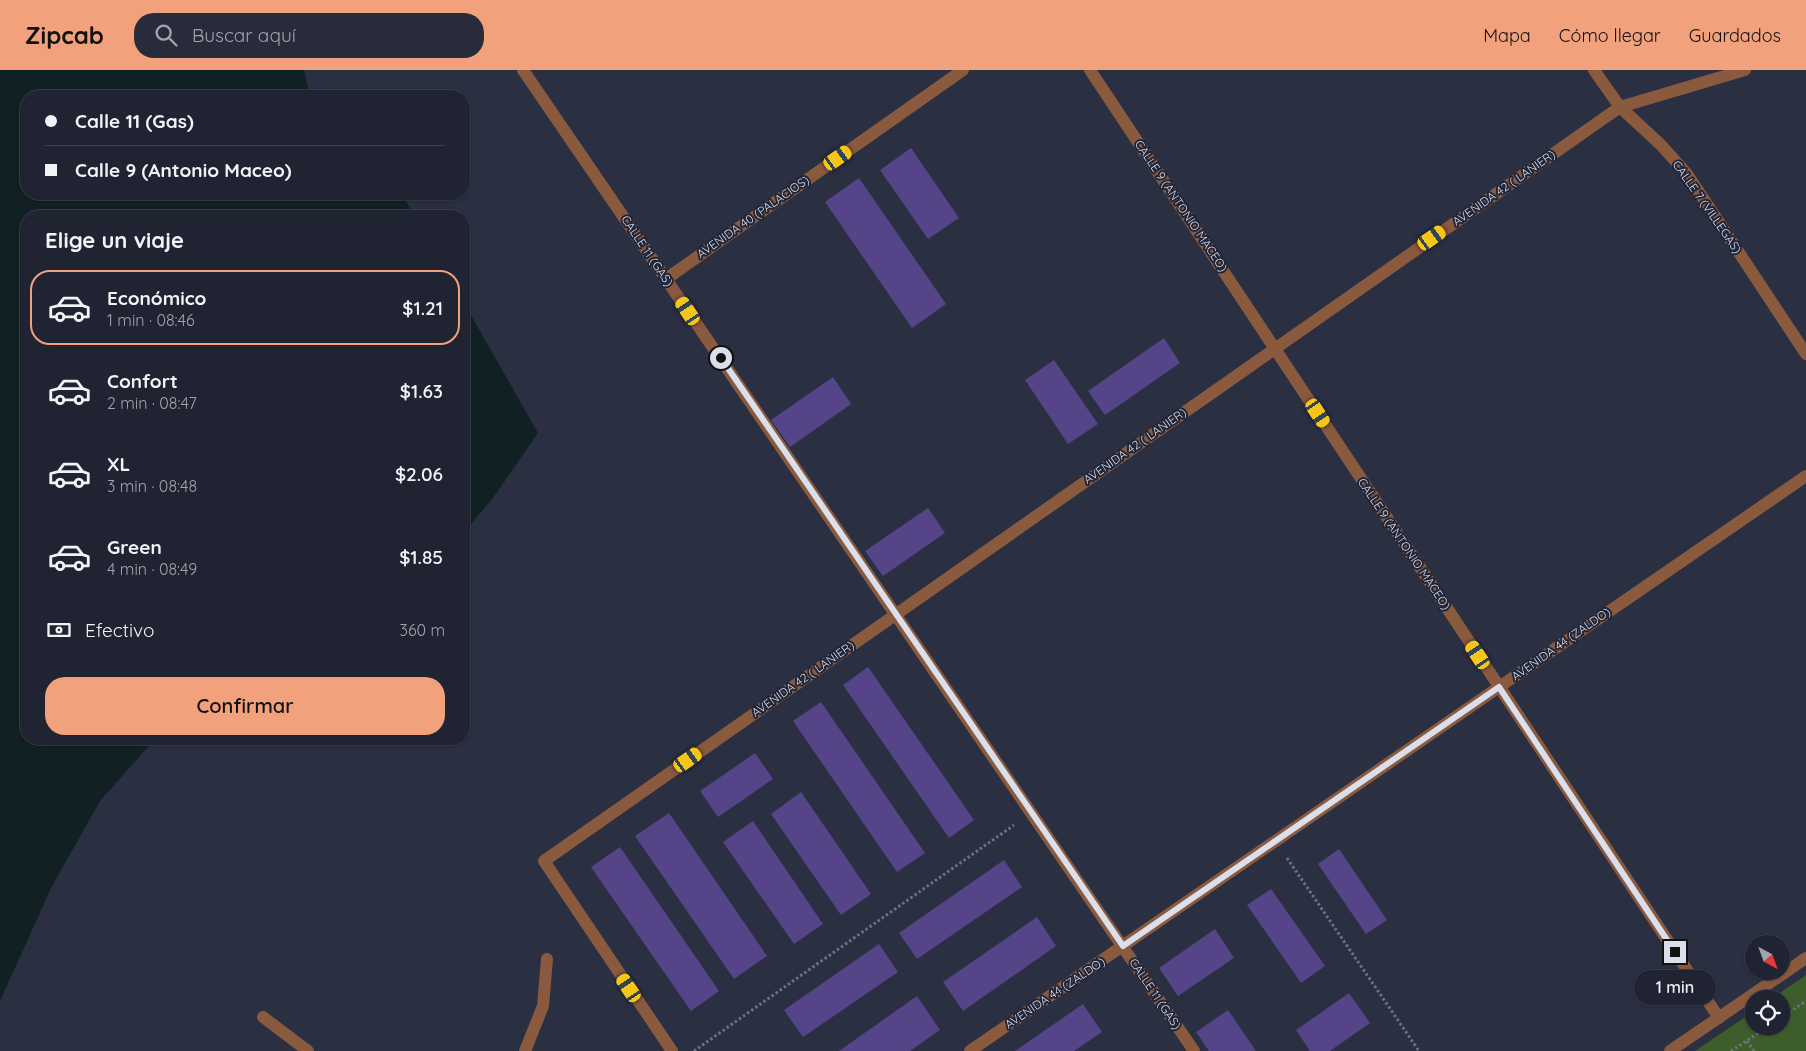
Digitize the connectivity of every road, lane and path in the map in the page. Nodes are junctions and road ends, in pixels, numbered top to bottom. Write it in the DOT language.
graph roads {
  1 [pos="524,70"];
  2 [pos="963,70"];
  3 [pos="1090,70"];
  4 [pos="1594,70"];
  5 [pos="1745,70"];
  6 [pos="1620,107"];
  7 [pos="666,279"];
  8 [pos="1275,348"];
  9 [pos="1806,354"];
  10 [pos="1806,476"];
  11 [pos="896,614"];
  12 [pos="1499,687"];
  13 [pos="1031,813"];
  14 [pos="1275,841"];
  15 [pos="1123,946"];
  16 [pos="1806,958"];
  17 [pos="547,959"];
  18 [pos="1806,1001"];
  19 [pos="1790,1012"];
  20 [pos="263,1017"];
  21 [pos="1719,1018"];
  22 [pos="1755,1035"];
  23 [pos="1747,1041"];
  24 [pos="308,1051"];
  25 [pos="525,1051"];
  26 [pos="672,1051"];
  27 [pos="694,1051"];
  28 [pos="970,1051"];
  29 [pos="1194,1051"];
  30 [pos="1419,1051"];
  31 [pos="1670,1051"];
  32 [pos="1732,1051"];
  33 [pos="1754,1051"];
  1 -- 7 [label="street, CALLE 11 (GAS)"];
  2 -- 7 [label="street, AVENIDA 40 (PALACIOS)"];
  3 -- 8 [label="street, CALLE 9 (ANTONIO MACEO)"];
  4 -- 6 [label="street, CALLE 7 (VILLEGAS)"];
  5 -- 6 [label="street, AVENIDA 42 ( LANIER)"];
  6 -- 8 [label="street, AVENIDA 42 ( LANIER)"];
  6 -- 9 [label="street, CALLE 7 (VILLEGAS)"];
  7 -- 11 [label="street, CALLE 11 (GAS)"];
  8 -- 11 [label="street, AVENIDA 42 ( LANIER)"];
  8 -- 12 [label="street, CALLE 9 (ANTONIO MACEO)"];
  10 -- 12 [label="street, AVENIDA 44 (ZALDO)"];
  11 -- 13 [label="street, CALLE 11 (GAS)"];
  11 -- 26 [label="street, AVENIDA 42 ( LANIER)"];
  12 -- 14 [label="street, AVENIDA 44 (ZALDO)"];
  12 -- 21 [label="street, CALLE 9 (ANTONIO MACEO)"];
  13 -- 15 [label="street, CALLE 11 (GAS)"];
  13 -- 27 [label="path"];
  14 -- 15 [label="street, AVENIDA 44 (ZALDO)"];
  14 -- 30 [label="path"];
  15 -- 28 [label="street, AVENIDA 44 (ZALDO)"];
  15 -- 29 [label="street, CALLE 11 (GAS)"];
  16 -- 21 [label="street"];
  17 -- 25 [label="street"];
  18 -- 19 [label="path"];
  20 -- 24 [label="street"];
  21 -- 31 [label="street"];
  22 -- 23 [label="path"];
  23 -- 32 [label="path"];
  23 -- 33 [label="path"];
}
